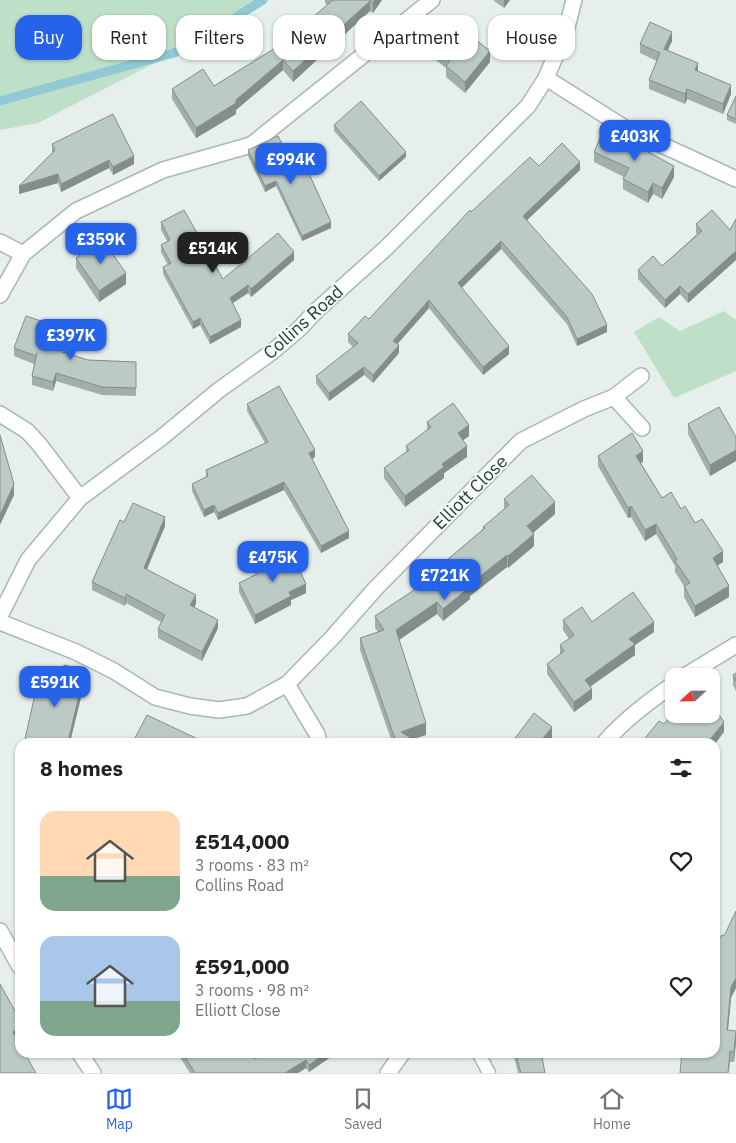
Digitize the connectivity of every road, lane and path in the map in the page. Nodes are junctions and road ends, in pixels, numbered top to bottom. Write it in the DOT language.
graph roads {
  1 [pos="432,0"];
  2 [pos="574,0"];
  3 [pos="546,78"];
  4 [pos="736,179"];
  5 [pos="0,242"];
  6 [pos="23,254"];
  7 [pos="0,295"];
  8 [pos="641,376"];
  9 [pos="614,397"];
  10 [pos="0,414"];
  11 [pos="642,428"];
  12 [pos="80,498"];
  13 [pos="0,616"];
  14 [pos="0,622"];
  15 [pos="736,645"];
  16 [pos="697,668"];
  17 [pos="287,684"];
  18 [pos="665,690"];
  19 [pos="318,738"];
  20 [pos="609,738"];
  21 [pos="0,931"];
  22 [pos="15,957"];
  23 [pos="83,1058"];
  24 [pos="399,1058"];
  25 [pos="481,1058"];
  26 [pos="93,1073"];
  27 [pos="388,1073"];
  28 [pos="489,1073"];
  1 -- 6 [label="street"];
  2 -- 3 [label="street, Collins Road"];
  3 -- 4 [label="street"];
  3 -- 12 [label="street, Collins Road"];
  5 -- 6 [label="street"];
  6 -- 7 [label="street"];
  8 -- 9 [label="street, Elliott Close"];
  9 -- 11 [label="street"];
  9 -- 17 [label="street, Elliott Close"];
  10 -- 12 [label="street"];
  12 -- 13 [label="street, Collins Road"];
  14 -- 17 [label="street, Elliott Close"];
  15 -- 16 [label="street"];
  17 -- 19 [label="street"];
  18 -- 20 [label="street"];
  21 -- 22 [label="street"];
  23 -- 26 [label="street"];
  24 -- 27 [label="street"];
  25 -- 28 [label="lane"];
}
